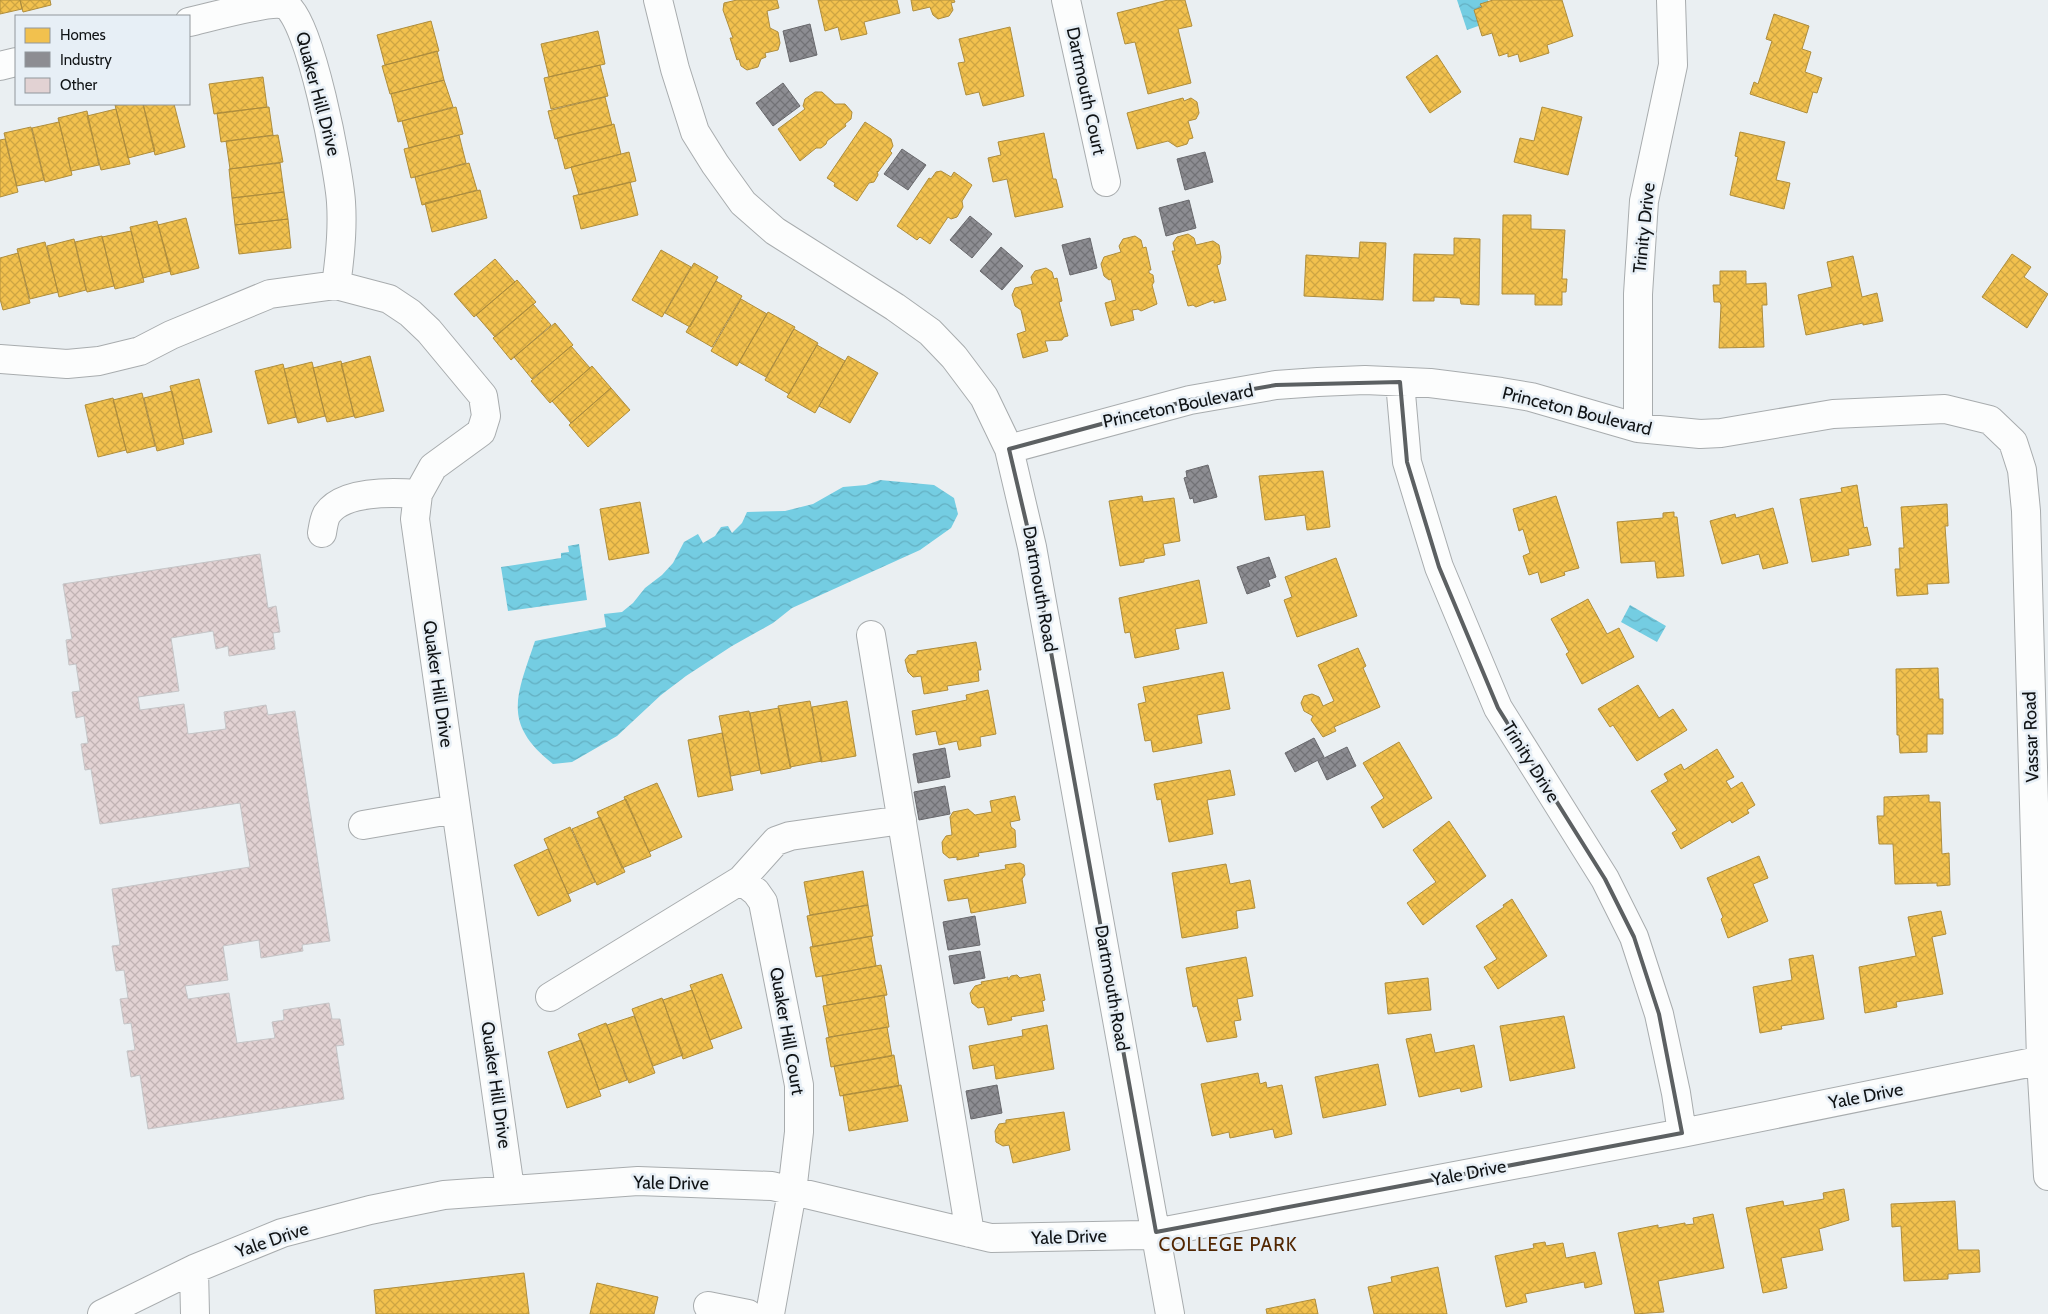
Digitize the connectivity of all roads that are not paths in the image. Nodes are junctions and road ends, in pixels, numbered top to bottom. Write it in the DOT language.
graph roads {
  1 [pos="658,0"];
  2 [pos="1066,0"];
  3 [pos="1671,0"];
  4 [pos="190,22"];
  5 [pos="15,62"];
  6 [pos="0,66"];
  7 [pos="1106,182"];
  8 [pos="336,285"];
  9 [pos="0,359"];
  10 [pos="1400,382"];
  11 [pos="1997,426"];
  12 [pos="1638,428"];
  13 [pos="1010,449"];
  14 [pos="418,494"];
  15 [pos="322,533"];
  16 [pos="871,635"];
  17 [pos="456,809"];
  18 [pos="902,820"];
  19 [pos="363,825"];
  20 [pos="741,880"];
  21 [pos="550,997"];
  22 [pos="2044,1060"];
  23 [pos="1682,1133"];
  24 [pos="2048,1176"];
  25 [pos="510,1189"];
  26 [pos="792,1192"];
  27 [pos="1156,1232"];
  28 [pos="970,1233"];
  29 [pos="194,1269"];
  30 [pos="708,1306"];
  31 [pos="102,1314"];
  32 [pos="195,1314"];
  33 [pos="748,1314"];
  34 [pos="770,1314"];
  35 [pos="1170,1314"];
  1 -- 13 [label="street, Dartmouth Road"];
  2 -- 7 [label="street, Dartmouth Court"];
  3 -- 12 [label="street, Trinity Drive"];
  4 -- 8 [label="street, Quaker Hill Drive"];
  5 -- 6 [label="street"];
  8 -- 9 [label="street, Quaker Hill Drive"];
  8 -- 14 [label="street, Quaker Hill Drive"];
  10 -- 12 [label="street, Princeton Boulevard"];
  10 -- 13 [label="street, Princeton Boulevard"];
  10 -- 23 [label="street, Trinity Drive"];
  11 -- 12 [label="street, Princeton Boulevard"];
  11 -- 22 [label="street, Vassar Road"];
  13 -- 27 [label="street, Dartmouth Road"];
  14 -- 15 [label="street"];
  14 -- 17 [label="street, Quaker Hill Drive"];
  16 -- 18 [label="street"];
  17 -- 19 [label="street"];
  17 -- 25 [label="street, Quaker Hill Drive"];
  18 -- 20 [label="street"];
  18 -- 28 [label="street"];
  20 -- 21 [label="street"];
  20 -- 26 [label="street, Quaker Hill Court"];
  22 -- 23 [label="street, Yale Drive"];
  22 -- 24 [label="street, Vassar Road"];
  23 -- 27 [label="street, Yale Drive"];
  25 -- 26 [label="street, Yale Drive"];
  25 -- 29 [label="street, Yale Drive"];
  26 -- 28 [label="street, Yale Drive"];
  26 -- 34 [label="street, Quaker Hill Court"];
  27 -- 28 [label="street, Yale Drive"];
  27 -- 35 [label="street, Dartmouth Road"];
  29 -- 31 [label="street, Yale Drive"];
  29 -- 32 [label="street"];
  30 -- 33 [label="street"];
}
